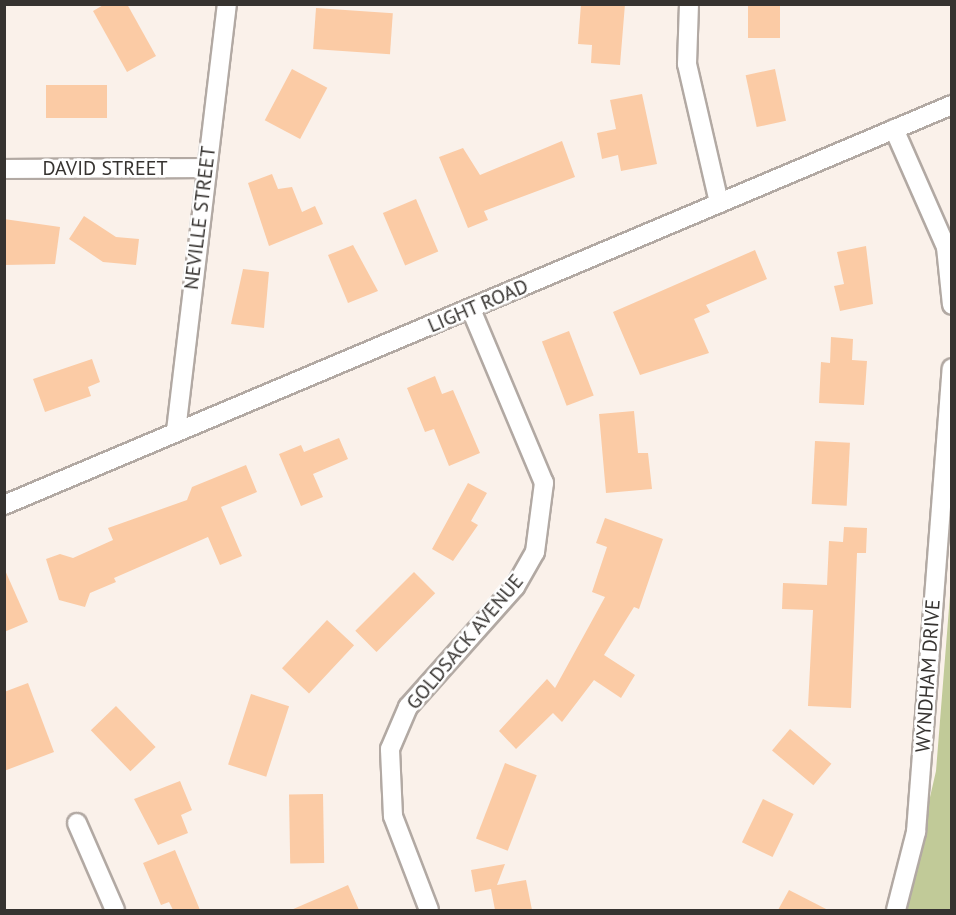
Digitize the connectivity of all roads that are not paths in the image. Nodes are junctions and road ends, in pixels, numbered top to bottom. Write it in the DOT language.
graph roads {
  1 [pos="227,4"];
  2 [pos="690,4"];
  3 [pos="951,105"];
  4 [pos="894,129"];
  5 [pos="206,168"];
  6 [pos="4,169"];
  7 [pos="719,203"];
  8 [pos="951,305"];
  9 [pos="471,309"];
  10 [pos="951,368"];
  11 [pos="176,431"];
  12 [pos="4,505"];
  13 [pos="77,823"];
  14 [pos="115,910"];
  15 [pos="429,910"];
  16 [pos="896,910"];
  1 -- 5 [label="street, NEVILLE STREET"];
  2 -- 7 [label="street"];
  3 -- 4 [label="street, LIGHT ROAD"];
  4 -- 7 [label="street, LIGHT ROAD"];
  4 -- 8 [label="street"];
  5 -- 6 [label="street, DAVID STREET"];
  5 -- 11 [label="street, NEVILLE STREET"];
  7 -- 9 [label="street, LIGHT ROAD"];
  9 -- 11 [label="street, LIGHT ROAD"];
  9 -- 15 [label="street, GOLDSACK AVENUE"];
  10 -- 16 [label="street, WYNDHAM DRIVE"];
  11 -- 12 [label="street, LIGHT ROAD"];
  13 -- 14 [label="street"];
}
